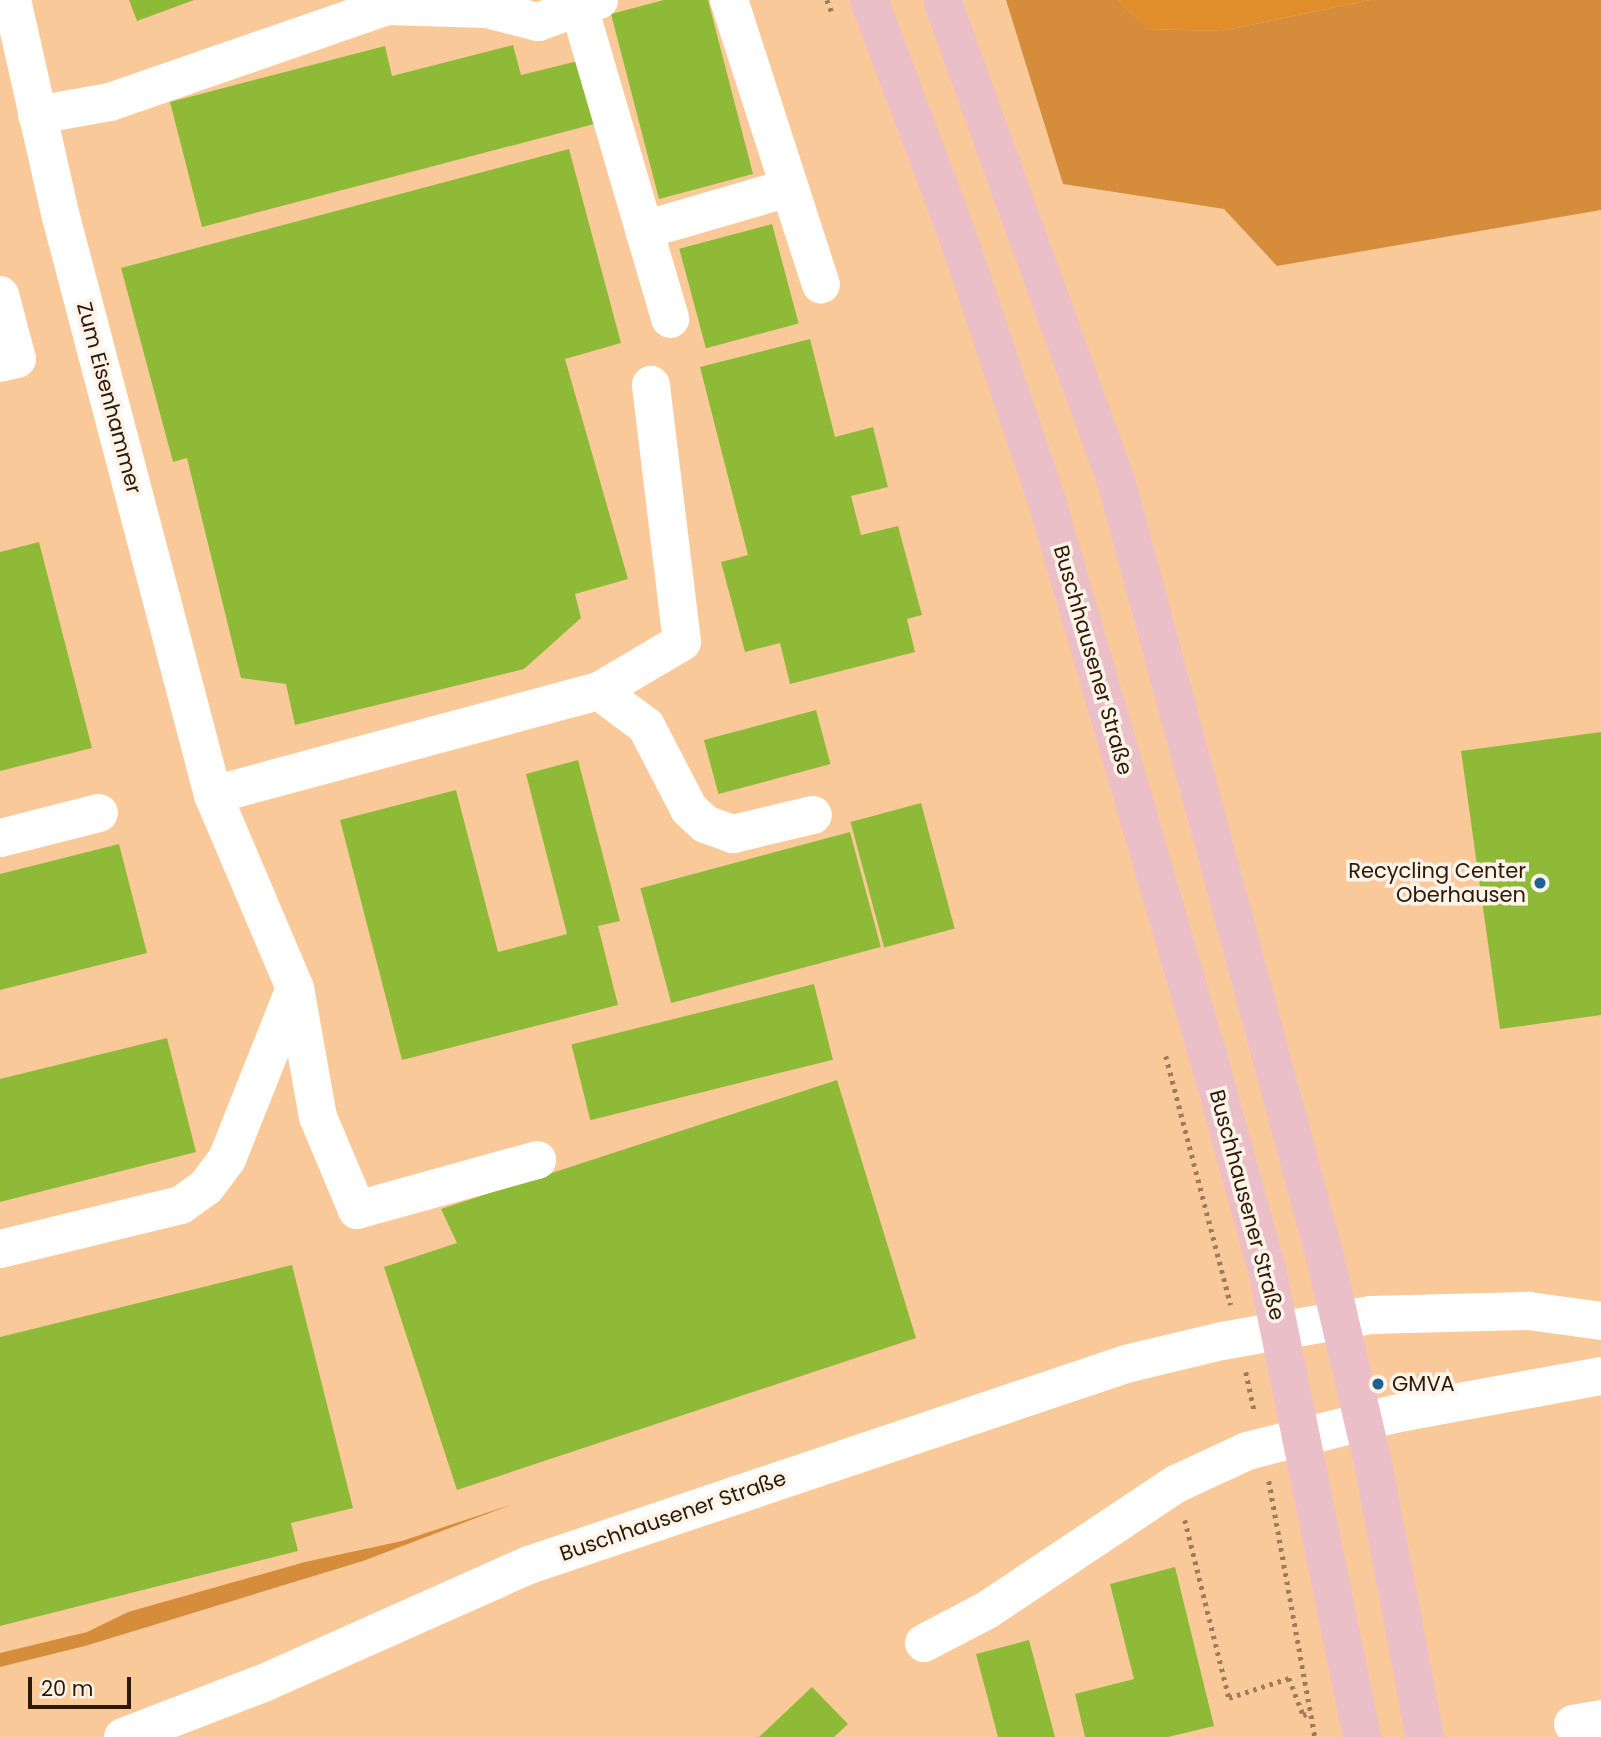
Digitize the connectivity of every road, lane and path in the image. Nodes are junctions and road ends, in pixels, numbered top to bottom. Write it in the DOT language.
graph roads {
  1 [pos="12,0"];
  2 [pos="729,0"];
  3 [pos="827,0"];
  4 [pos="869,0"];
  5 [pos="942,0"];
  6 [pos="589,4"];
  7 [pos="837,25"];
  8 [pos="37,115"];
  9 [pos="789,188"];
  10 [pos="644,230"];
  11 [pos="821,285"];
  12 [pos="0,295"];
  13 [pos="670,319"];
  14 [pos="0,363"];
  15 [pos="651,385"];
  16 [pos="599,691"];
  17 [pos="214,795"];
  18 [pos="99,813"];
  19 [pos="813,815"];
  20 [pos="0,838"];
  21 [pos="295,988"];
  22 [pos="1165,1052"];
  23 [pos="537,1160"];
  24 [pos="0,1249"];
  25 [pos="1233,1315"];
  26 [pos="1601,1321"];
  27 [pos="1244,1364"];
  28 [pos="1601,1376"];
  29 [pos="1255,1418"];
  30 [pos="1267,1472"];
  31 [pos="1175,1484"];
  32 [pos="924,1643"];
  33 [pos="1310,1713"];
  34 [pos="123,1737"];
  35 [pos="1315,1737"];
  36 [pos="1362,1737"];
  37 [pos="1425,1737"];
  1 -- 8 [label="street, Zum Eisenhammer"];
  2 -- 9 [label="street"];
  3 -- 7 [label="path"];
  4 -- 36 [label="main road, Buschhausener Straße"];
  5 -- 37 [label="main road"];
  6 -- 8 [label="street"];
  6 -- 10 [label="street"];
  8 -- 17 [label="street, Zum Eisenhammer"];
  9 -- 10 [label="street"];
  9 -- 11 [label="street"];
  10 -- 13 [label="street"];
  12 -- 14 [label="street"];
  15 -- 16 [label="street"];
  16 -- 17 [label="street"];
  16 -- 19 [label="street"];
  17 -- 21 [label="street, Zum Eisenhammer"];
  18 -- 20 [label="street"];
  21 -- 23 [label="street, Zum Eisenhammer"];
  21 -- 24 [label="street"];
  22 -- 25 [label="path, Buschhausener Straße"];
  26 -- 34 [label="street, Buschhausener Straße"];
  27 -- 29 [label="path"];
  28 -- 31 [label="street"];
  30 -- 33 [label="path"];
  31 -- 32 [label="street"];
  31 -- 33 [label="path"];
  33 -- 35 [label="path"];
}
